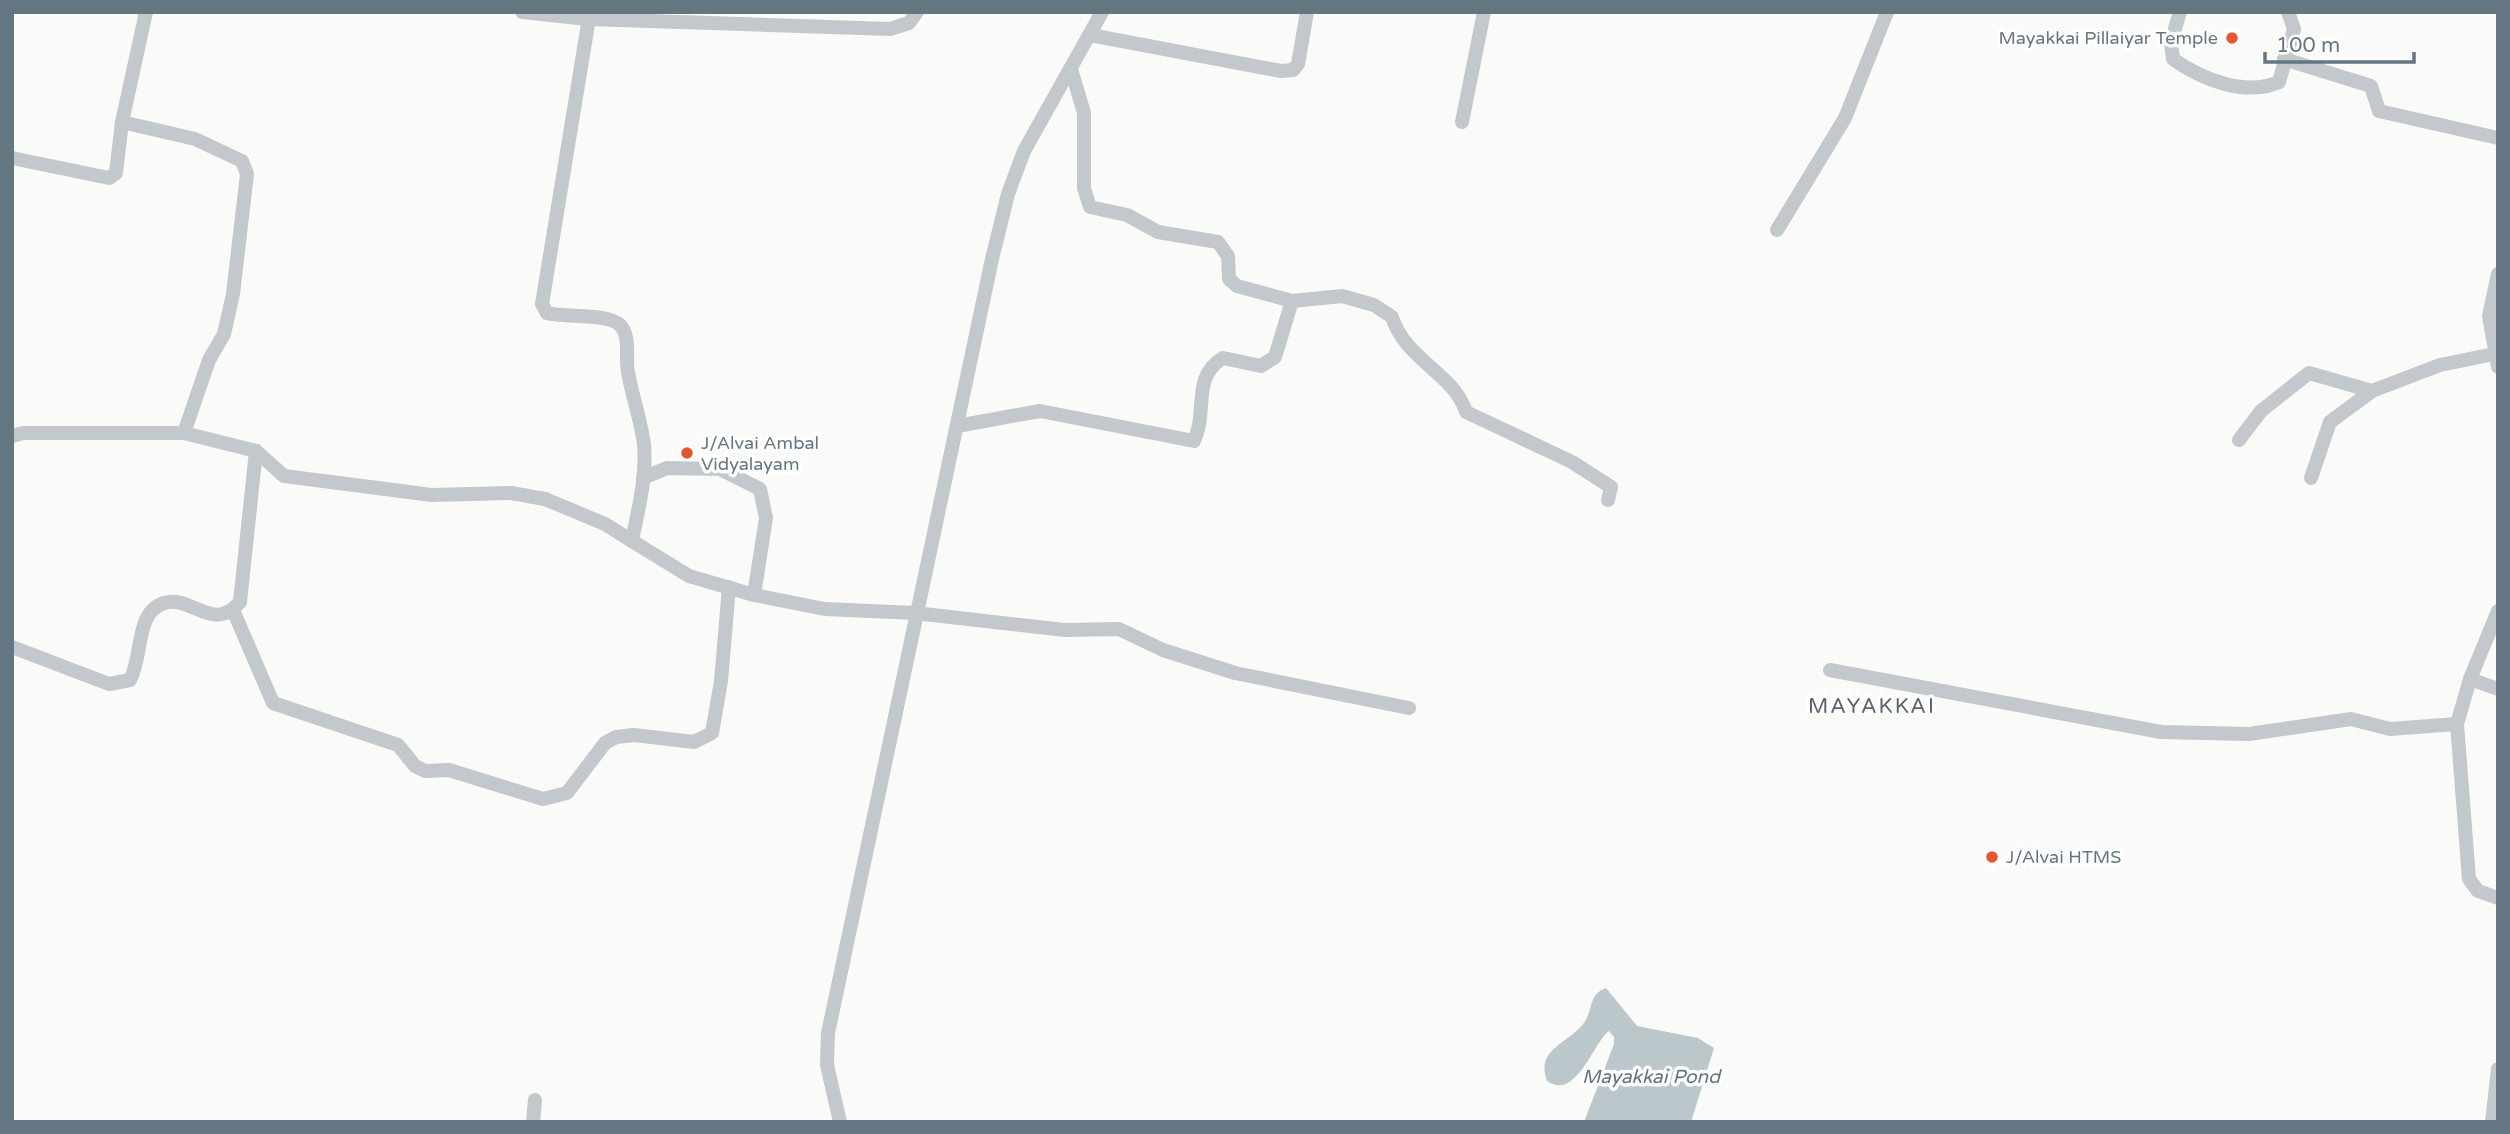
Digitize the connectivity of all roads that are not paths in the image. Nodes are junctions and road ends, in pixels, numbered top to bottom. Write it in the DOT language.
graph roads {
  1 [pos="146,12"];
  2 [pos="522,12"];
  3 [pos="917,12"];
  4 [pos="1102,12"];
  5 [pos="1307,12"];
  6 [pos="1484,12"];
  7 [pos="1888,12"];
  8 [pos="2180,12"];
  9 [pos="2288,12"];
  10 [pos="589,16"];
  11 [pos="1090,35"];
  12 [pos="2284,60"];
  13 [pos="1071,69"];
  14 [pos="122,122"];
  15 [pos="1462,122"];
  16 [pos="2498,138"];
  17 [pos="12,158"];
  18 [pos="1777,230"];
  19 [pos="2498,274"];
  20 [pos="1292,301"];
  21 [pos="2496,360"];
  22 [pos="2372,391"];
  23 [pos="957,426"];
  24 [pos="184,433"];
  25 [pos="12,436"];
  26 [pos="2239,440"];
  27 [pos="256,451"];
  28 [pos="643,478"];
  29 [pos="2311,478"];
  30 [pos="1608,500"];
  31 [pos="632,541"];
  32 [pos="729,587"];
  33 [pos="754,595"];
  34 [pos="233,610"];
  35 [pos="2498,611"];
  36 [pos="915,613"];
  37 [pos="12,647"];
  38 [pos="1830,670"];
  39 [pos="2470,679"];
  40 [pos="2498,689"];
  41 [pos="1409,708"];
  42 [pos="2457,724"];
  43 [pos="2498,898"];
  44 [pos="2498,1069"];
  45 [pos="535,1100"];
  46 [pos="533,1122"];
  47 [pos="840,1122"];
  48 [pos="2492,1122"];
  1 -- 14 [label="street"];
  2 -- 10 [label="street"];
  3 -- 10 [label="street"];
  4 -- 11 [label="street"];
  5 -- 11 [label="street"];
  6 -- 15 [label="street"];
  7 -- 18 [label="street"];
  8 -- 12 [label="street"];
  9 -- 12 [label="street"];
  10 -- 28 [label="street"];
  11 -- 13 [label="street"];
  12 -- 16 [label="street"];
  13 -- 20 [label="street"];
  13 -- 23 [label="street"];
  14 -- 17 [label="street"];
  14 -- 24 [label="street"];
  19 -- 21 [label="street"];
  20 -- 23 [label="street"];
  20 -- 30 [label="street"];
  21 -- 22 [label="street"];
  22 -- 26 [label="street"];
  22 -- 29 [label="street"];
  23 -- 36 [label="street"];
  24 -- 25 [label="street"];
  24 -- 27 [label="street"];
  27 -- 31 [label="street"];
  27 -- 34 [label="street"];
  28 -- 31 [label="street"];
  28 -- 33 [label="street"];
  31 -- 32 [label="street"];
  32 -- 33 [label="street"];
  32 -- 34 [label="street"];
  33 -- 36 [label="street"];
  34 -- 37 [label="street"];
  35 -- 39 [label="street"];
  36 -- 41 [label="street"];
  36 -- 47 [label="street"];
  38 -- 42 [label="street"];
  39 -- 40 [label="street"];
  39 -- 42 [label="street"];
  42 -- 43 [label="street"];
  44 -- 48 [label="street"];
  45 -- 46 [label="street"];
}
